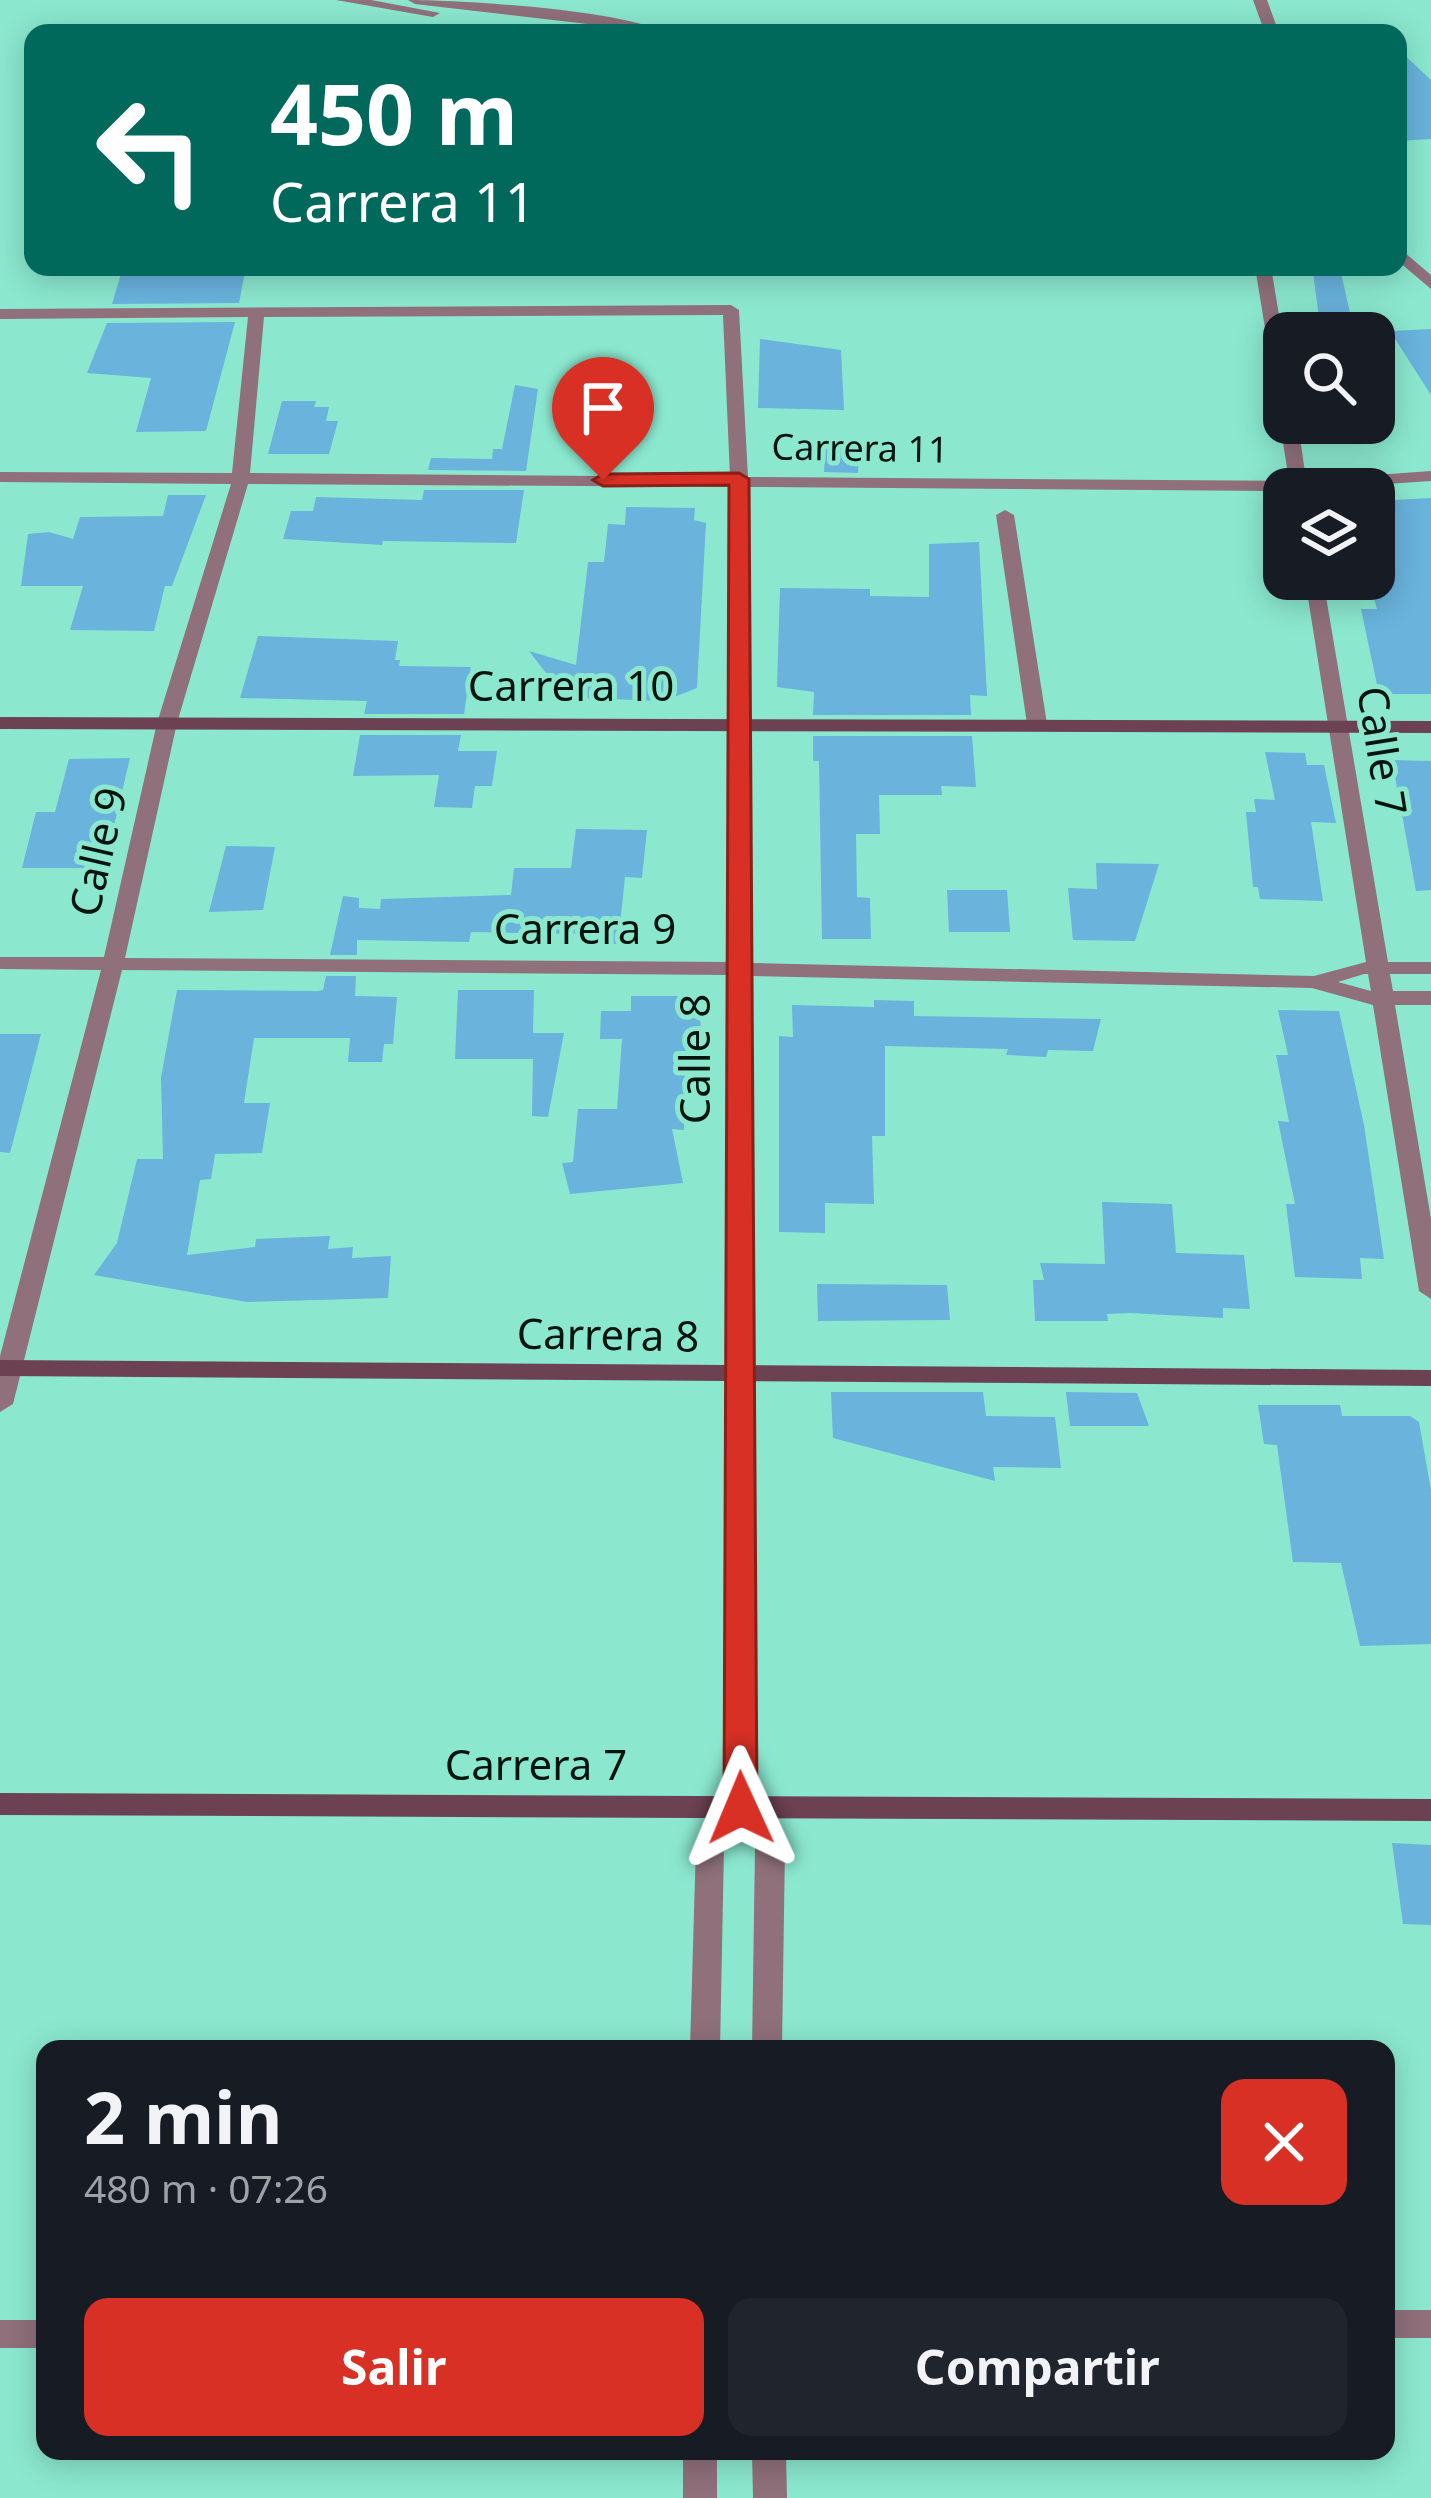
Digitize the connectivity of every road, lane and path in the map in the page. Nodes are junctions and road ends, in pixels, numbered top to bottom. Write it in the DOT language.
graph roads {
  1 [pos="343,0"];
  2 [pos="415,0"];
  3 [pos="531,16"];
  4 [pos="619,24"];
  5 [pos="1407,261"];
  6 [pos="1264,276"];
  7 [pos="1431,284"];
  8 [pos="1270,312"];
  9 [pos="0,314"];
  10 [pos="256,316"];
  11 [pos="1431,476"];
  12 [pos="0,477"];
  13 [pos="739,479"];
  14 [pos="1395,479"];
  15 [pos="240,482"];
  16 [pos="1263,487"];
  17 [pos="1005,515"];
  18 [pos="1318,600"];
  19 [pos="740,722"];
  20 [pos="0,723"];
  21 [pos="167,723"];
  22 [pos="1037,724"];
  23 [pos="1339,727"];
  24 [pos="1431,727"];
  25 [pos="0,963"];
  26 [pos="113,964"];
  27 [pos="1378,968"];
  28 [pos="1431,968"];
  29 [pos="740,969"];
  30 [pos="1314,982"];
  31 [pos="1383,998"];
  32 [pos="1431,998"];
  33 [pos="1431,1291"];
  34 [pos="4,1368"];
  35 [pos="737,1376"];
  36 [pos="1431,1378"];
  37 [pos="0,1405"];
  38 [pos="0,1804"];
  39 [pos="741,1808"];
  40 [pos="1431,1810"];
  41 [pos="705,2040"];
  42 [pos="767,2040"];
  43 [pos="1395,2324"];
  44 [pos="1431,2324"];
  45 [pos="0,2334"];
  46 [pos="36,2334"];
  47 [pos="700,2460"];
  48 [pos="769,2460"];
  49 [pos="700,2498"];
  50 [pos="770,2498"];
  1 -- 3 [label="street"];
  2 -- 3 [label="street"];
  3 -- 4 [label="street"];
  5 -- 7 [label="street"];
  6 -- 8 [label="street"];
  9 -- 10 [label="street"];
  10 -- 13 [label="street, Calle 8"];
  10 -- 15 [label="street, Calle 9"];
  11 -- 14 [label="street, Carrera 11"];
  12 -- 15 [label="street, Carrera 11"];
  13 -- 15 [label="street, Carrera 11"];
  13 -- 16 [label="street, Carrera 11"];
  13 -- 19 [label="street, Calle 8"];
  15 -- 21 [label="street, Calle 9"];
  17 -- 22 [label="street"];
  18 -- 23 [label="street, Calle 7"];
  19 -- 21 [label="street, Carrera 10"];
  19 -- 22 [label="street, Carrera 10"];
  19 -- 29 [label="street, Calle 8"];
  20 -- 21 [label="street, Carrera 10"];
  21 -- 26 [label="street, Calle 9"];
  22 -- 23 [label="street, Carrera 10"];
  23 -- 24 [label="street, Carrera 10"];
  23 -- 27 [label="street, Calle 7"];
  25 -- 26 [label="street, Carrera 9"];
  26 -- 29 [label="street, Carrera 9"];
  26 -- 34 [label="street, Calle 9"];
  27 -- 28 [label="street, Carrera 9"];
  27 -- 30 [label="street, Carrera 9"];
  27 -- 31 [label="street, Calle 7"];
  29 -- 30 [label="street, Carrera 9"];
  29 -- 35 [label="street, Calle 8"];
  30 -- 31 [label="street, Carrera 9"];
  31 -- 32 [label="street, Carrera 9"];
  31 -- 33 [label="street, Calle 7"];
  34 -- 35 [label="street, Carrera 8"];
  34 -- 37 [label="street, Calle 9"];
  35 -- 36 [label="street, Carrera 8"];
  35 -- 39 [label="street, Calle 8"];
  38 -- 39 [label="street, Carrera 7"];
  39 -- 40 [label="street, Carrera 7"];
  39 -- 41 [label="street"];
  39 -- 42 [label="street, Calle 8"];
  43 -- 44 [label="street"];
  45 -- 46 [label="street"];
  47 -- 49 [label="street"];
  48 -- 50 [label="street"];
}
